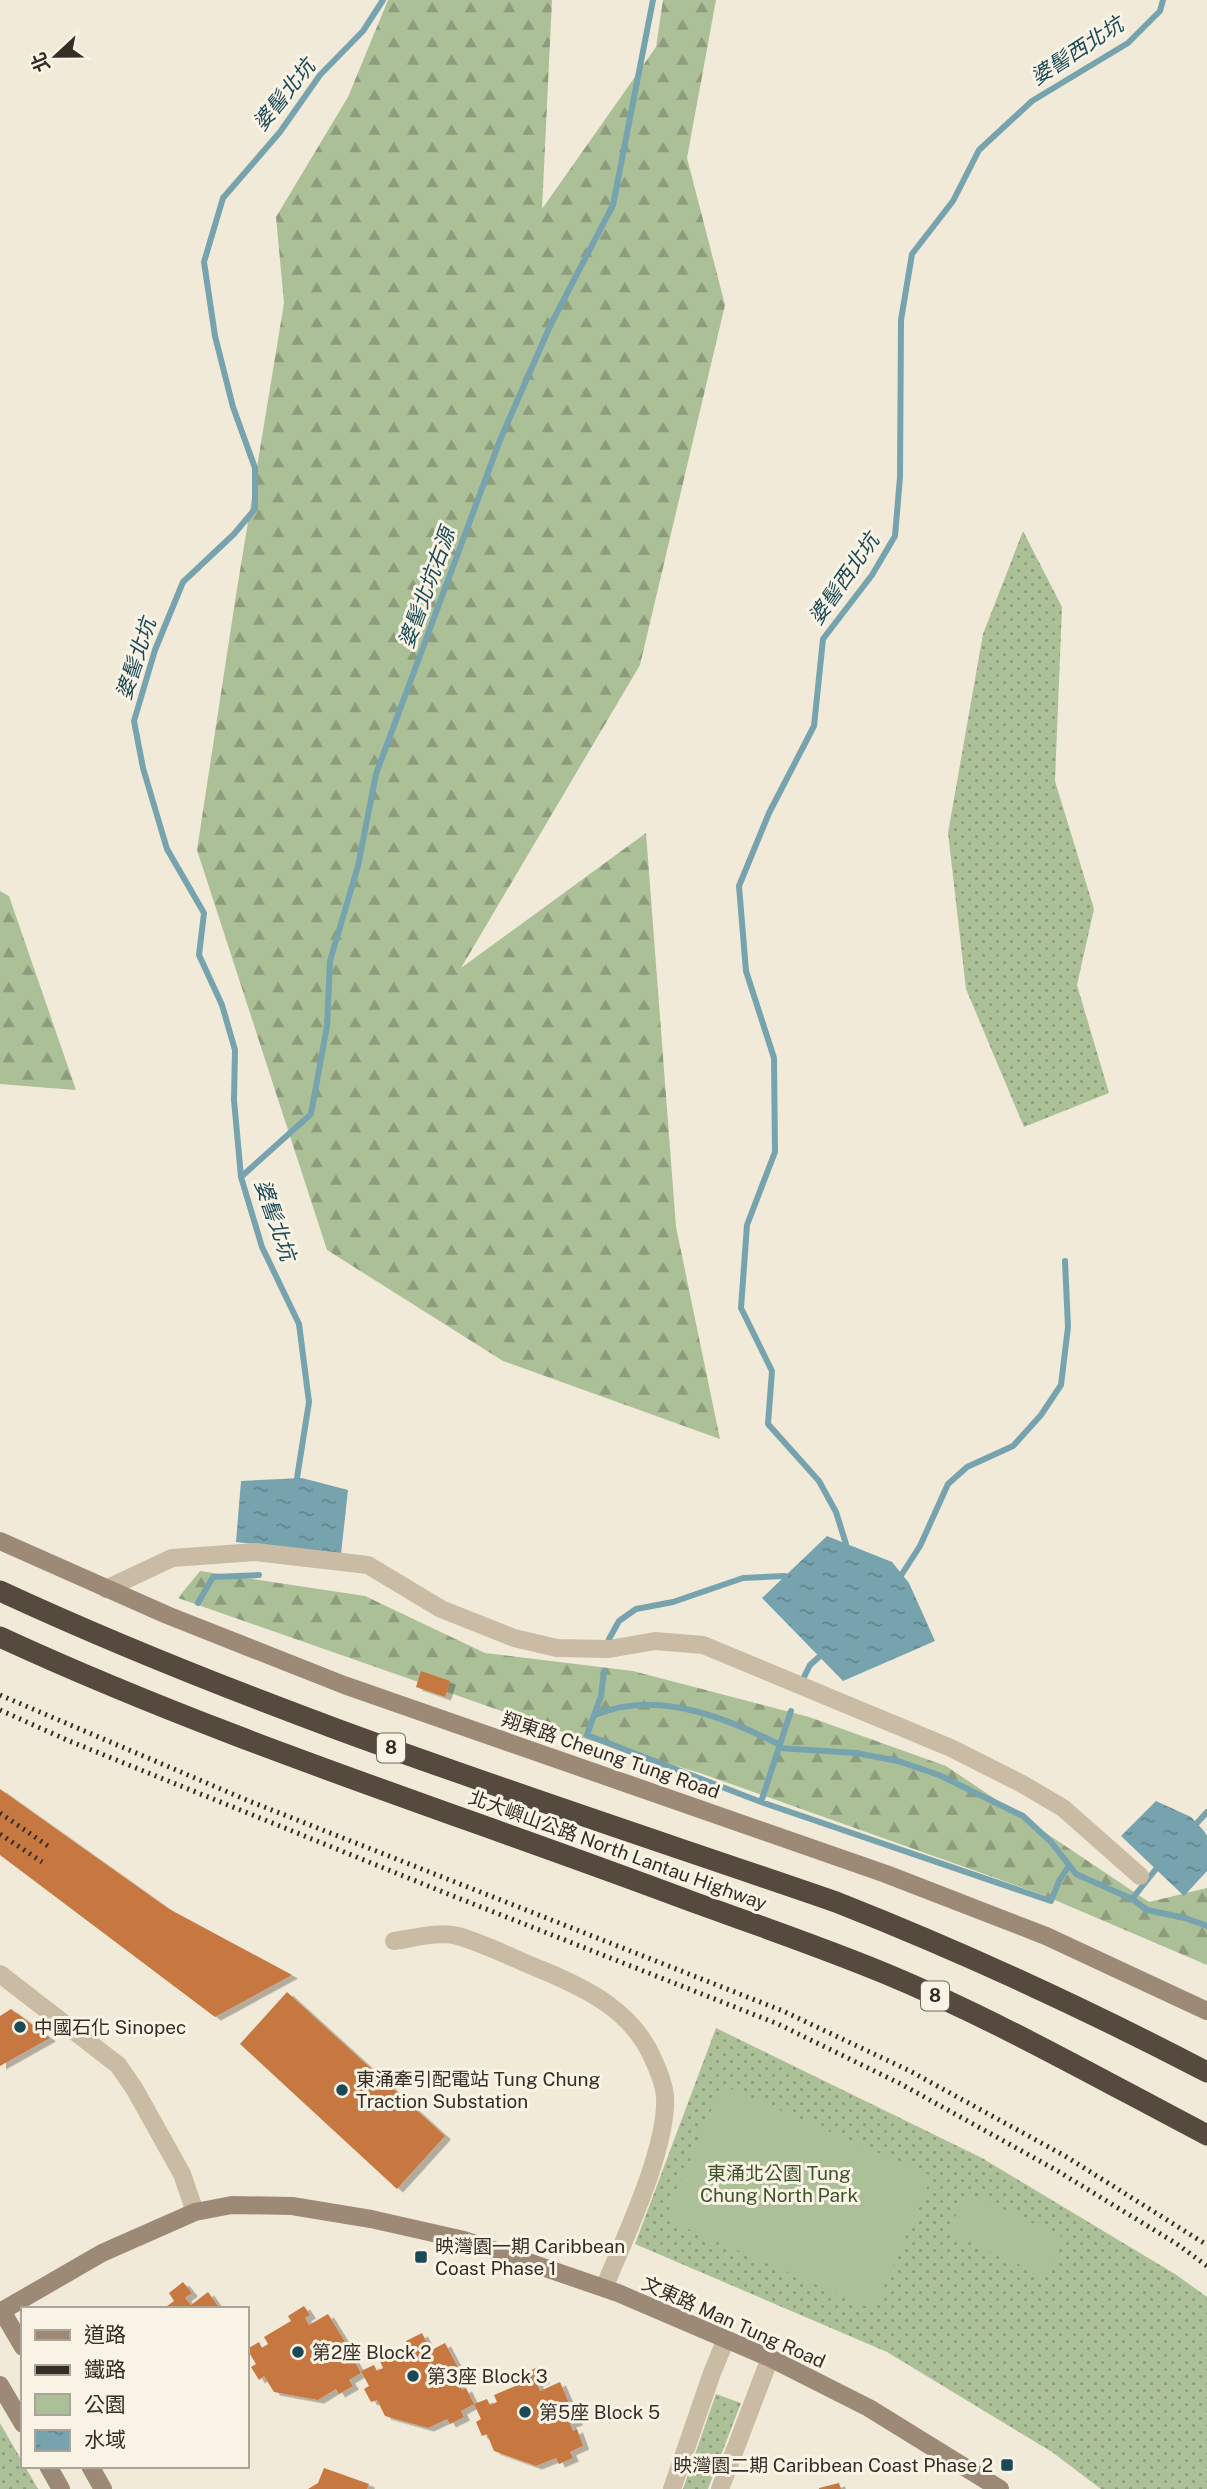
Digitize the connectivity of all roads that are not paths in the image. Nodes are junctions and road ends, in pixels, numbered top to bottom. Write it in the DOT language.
graph roads {
  1 [pos="0,1541"];
  2 [pos="106,1589"];
  3 [pos="0,1591"];
  4 [pos="0,1637"];
  5 [pos="1140,1876"];
  6 [pos="394,1941"];
  7 [pos="3,1978"];
  8 [pos="1207,2011"];
  9 [pos="1207,2072"];
  10 [pos="1207,2135"];
  11 [pos="195,2212"];
  12 [pos="604,2288"];
  13 [pos="1,2311"];
  14 [pos="726,2339"];
  15 [pos="21,2344"];
  16 [pos="770,2358"];
  17 [pos="0,2385"];
  18 [pos="21,2421"];
  19 [pos="49,2468"];
  20 [pos="91,2468"];
  21 [pos="61,2489"];
  22 [pos="103,2489"];
  23 [pos="672,2489"];
  24 [pos="720,2489"];
  25 [pos="1000,2489"];
  1 -- 2 [label="main road, 翔東路 Cheung Tung Road"];
  2 -- 5 [label="street"];
  2 -- 8 [label="main road, 翔東路 Cheung Tung Road"];
  3 -- 9 [label="highway, 北大嶼山公路 North Lantau Highway / 8"];
  4 -- 10 [label="highway, 北大嶼山公路 North Lantau Highway / 8"];
  6 -- 12 [label="street"];
  7 -- 11 [label="street"];
  11 -- 12 [label="main road, 文東路 Man Tung Road"];
  11 -- 13 [label="main road, 文東路 Man Tung Road"];
  12 -- 14 [label="main road, 文東路 Man Tung Road"];
  13 -- 15 [label="main road"];
  14 -- 16 [label="main road, 文東路 Man Tung Road"];
  14 -- 23 [label="street"];
  16 -- 24 [label="street"];
  16 -- 25 [label="main road, 文東路 Man Tung Road"];
  17 -- 18 [label="main road"];
  19 -- 21 [label="main road"];
  20 -- 22 [label="main road"];
}
